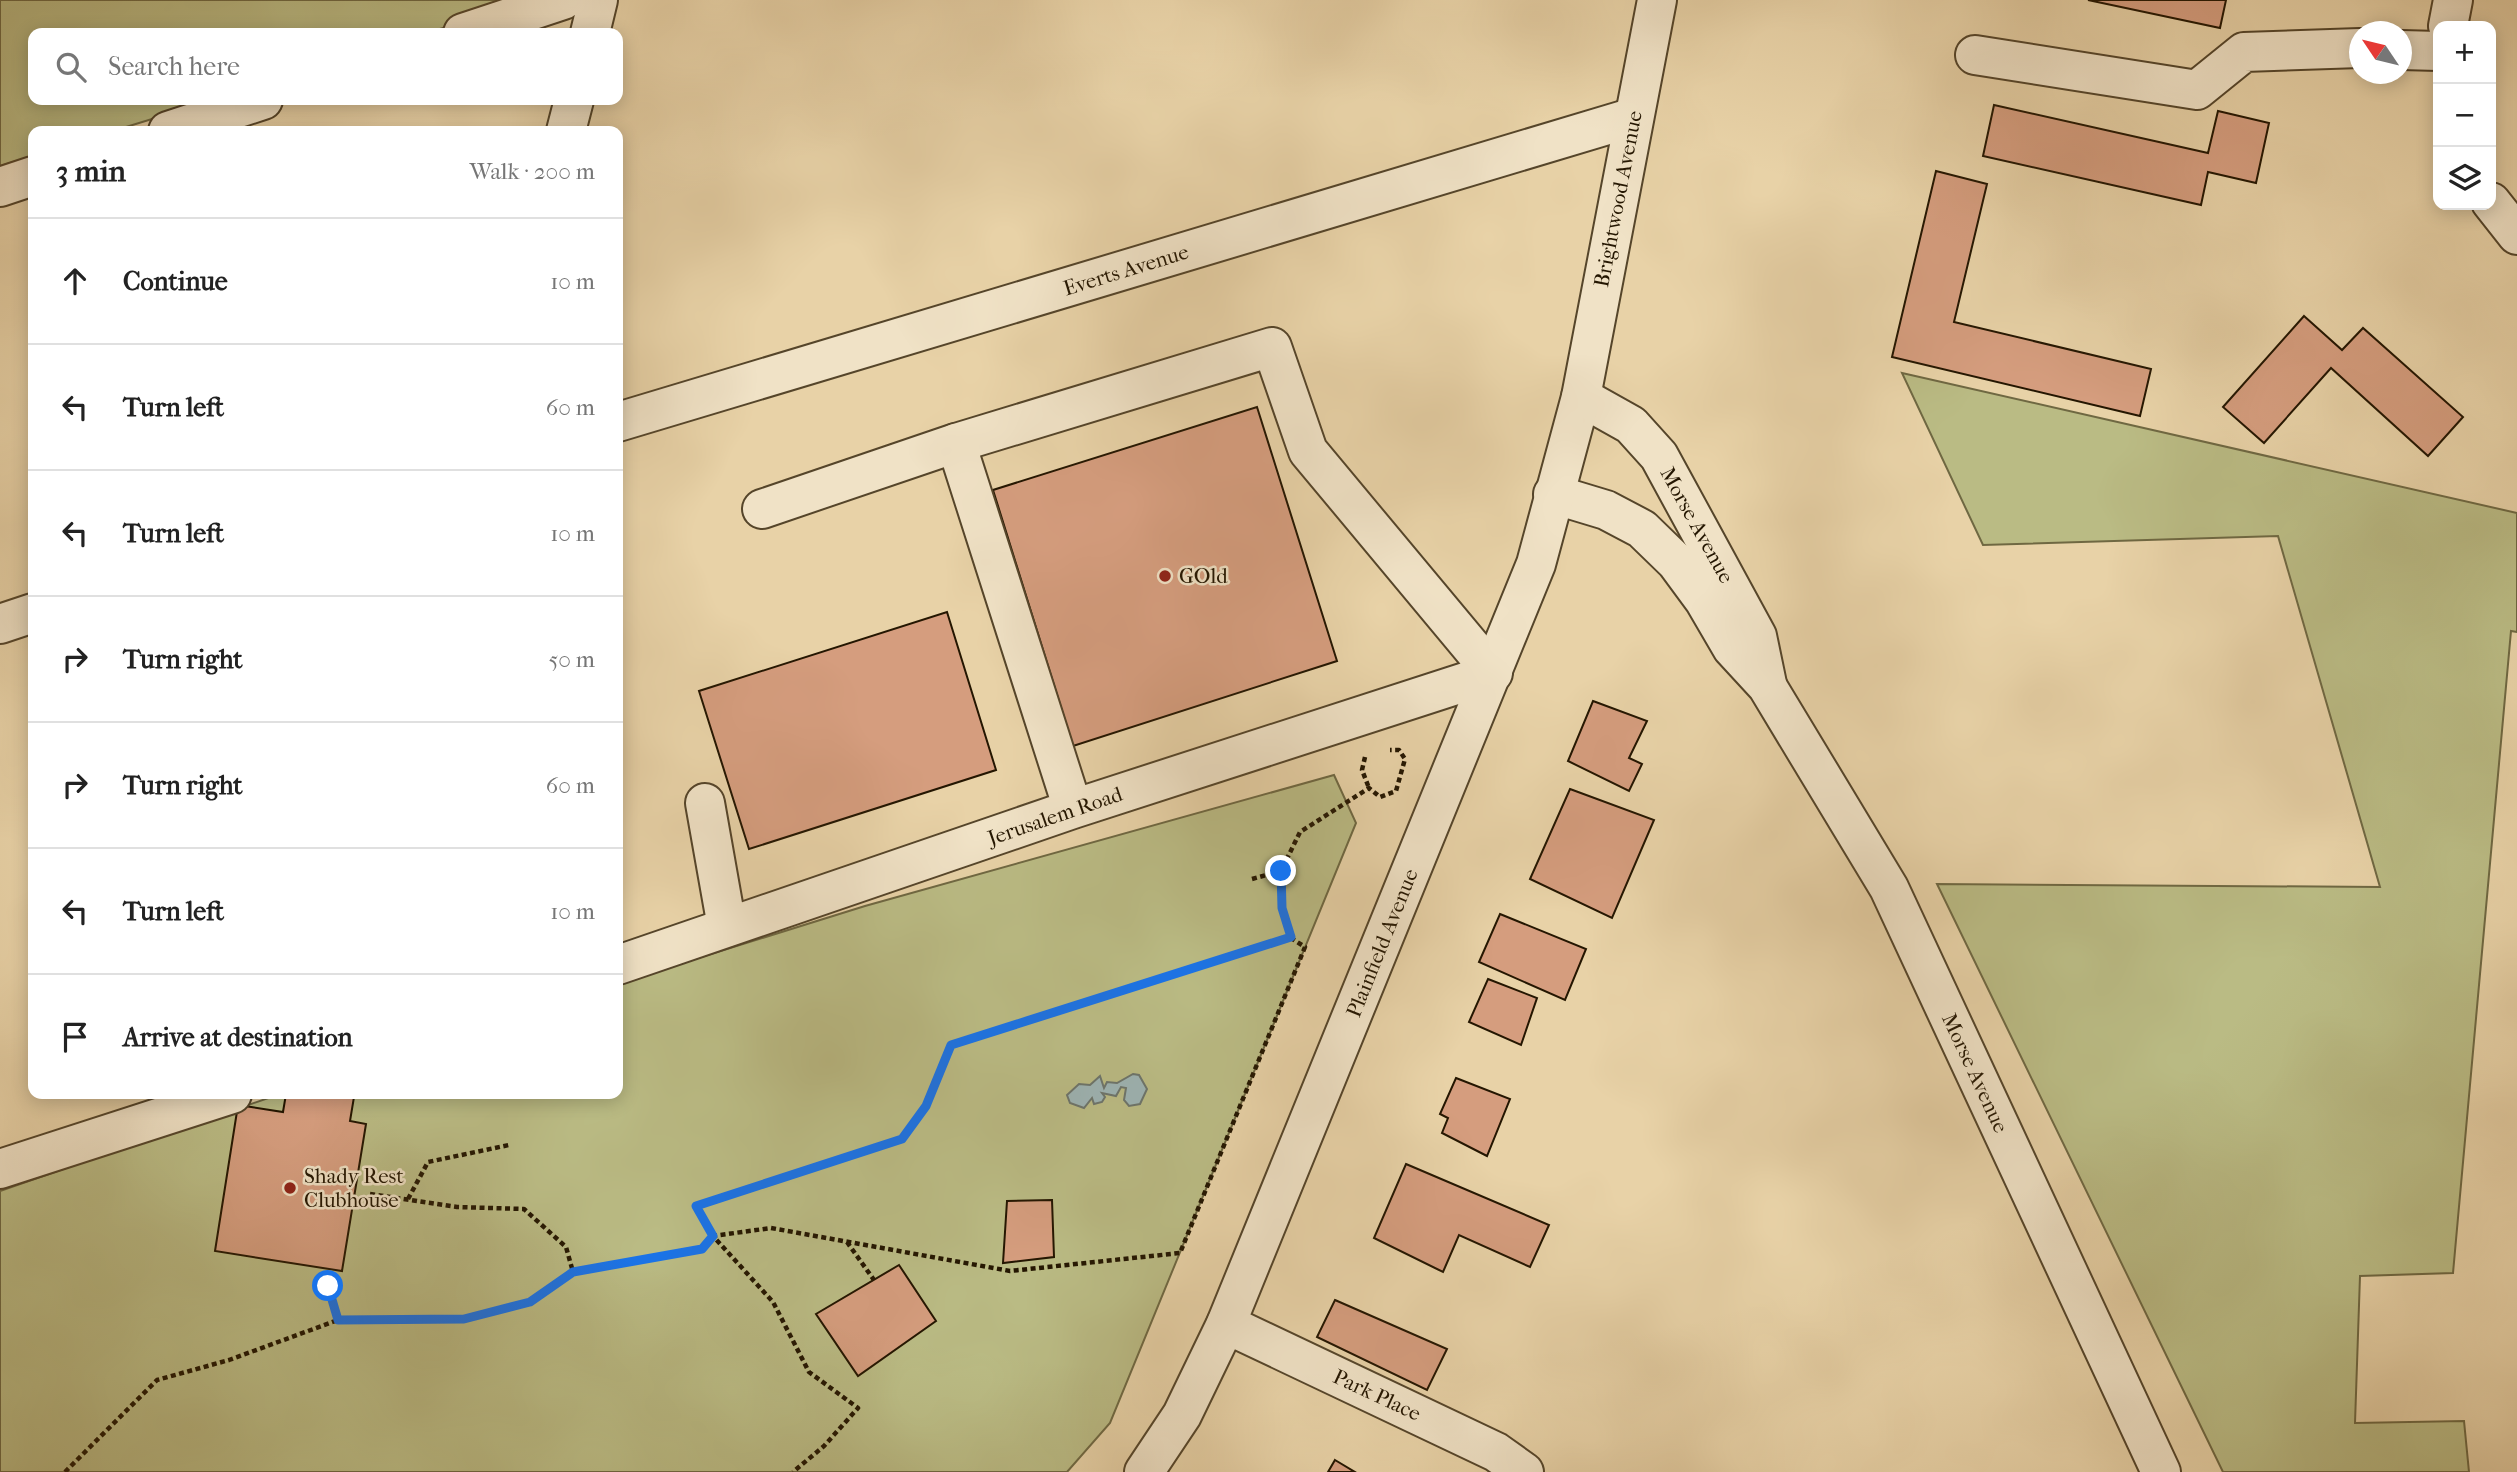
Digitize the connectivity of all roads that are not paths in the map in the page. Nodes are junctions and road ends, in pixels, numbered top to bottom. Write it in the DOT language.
graph roads {
  1 [pos="563,0"];
  2 [pos="598,0"];
  3 [pos="1657,0"];
  4 [pos="2453,0"];
  5 [pos="2449,21"];
  6 [pos="478,28"];
  7 [pos="591,28"];
  8 [pos="2349,48"];
  9 [pos="2412,50"];
  10 [pos="2433,51"];
  11 [pos="1975,55"];
  12 [pos="248,105"];
  13 [pos="572,105"];
  14 [pos="1634,117"];
  15 [pos="183,126"];
  16 [pos="567,126"];
  17 [pos="28,178"];
  18 [pos="0,187"];
  19 [pos="2496,208"];
  20 [pos="2517,234"];
  21 [pos="1581,397"];
  22 [pos="623,420"];
  23 [pos="956,443"];
  24 [pos="1553,494"];
  25 [pos="762,509"];
  26 [pos="28,615"];
  27 [pos="0,624"];
  28 [pos="1493,673"];
  29 [pos="1767,686"];
  30 [pos="705,803"];
  31 [pos="1073,809"];
  32 [pos="727,927"];
  33 [pos="623,963"];
  34 [pos="217,1099"];
  35 [pos="0,1170"];
  36 [pos="1226,1324"];
  37 [pos="1144,1472"];
  38 [pos="1524,1472"];
  39 [pos="2161,1472"];
  1 -- 6 [label="street"];
  2 -- 7 [label="street"];
  3 -- 14 [label="street, Brightwood Avenue"];
  4 -- 5 [label="street"];
  8 -- 11 [label="street"];
  9 -- 10 [label="street"];
  12 -- 15 [label="street"];
  13 -- 16 [label="street"];
  14 -- 21 [label="street, Brightwood Avenue"];
  14 -- 22 [label="street, Everts Avenue"];
  17 -- 18 [label="street"];
  19 -- 20 [label="street"];
  21 -- 24 [label="street, Plainfield Avenue"];
  21 -- 29 [label="street, Morse Avenue"];
  23 -- 25 [label="street"];
  23 -- 28 [label="street"];
  23 -- 31 [label="street"];
  24 -- 28 [label="street, Plainfield Avenue"];
  24 -- 29 [label="street, Morse Avenue"];
  26 -- 27 [label="street"];
  28 -- 31 [label="street, Jerusalem Road"];
  28 -- 36 [label="street, Plainfield Avenue"];
  29 -- 39 [label="street, Morse Avenue"];
  30 -- 32 [label="street"];
  31 -- 32 [label="street, Jerusalem Road"];
  32 -- 33 [label="street, Jerusalem Road"];
  34 -- 35 [label="street"];
  36 -- 37 [label="street, Plainfield Avenue"];
  36 -- 38 [label="street, Park Place"];
}
